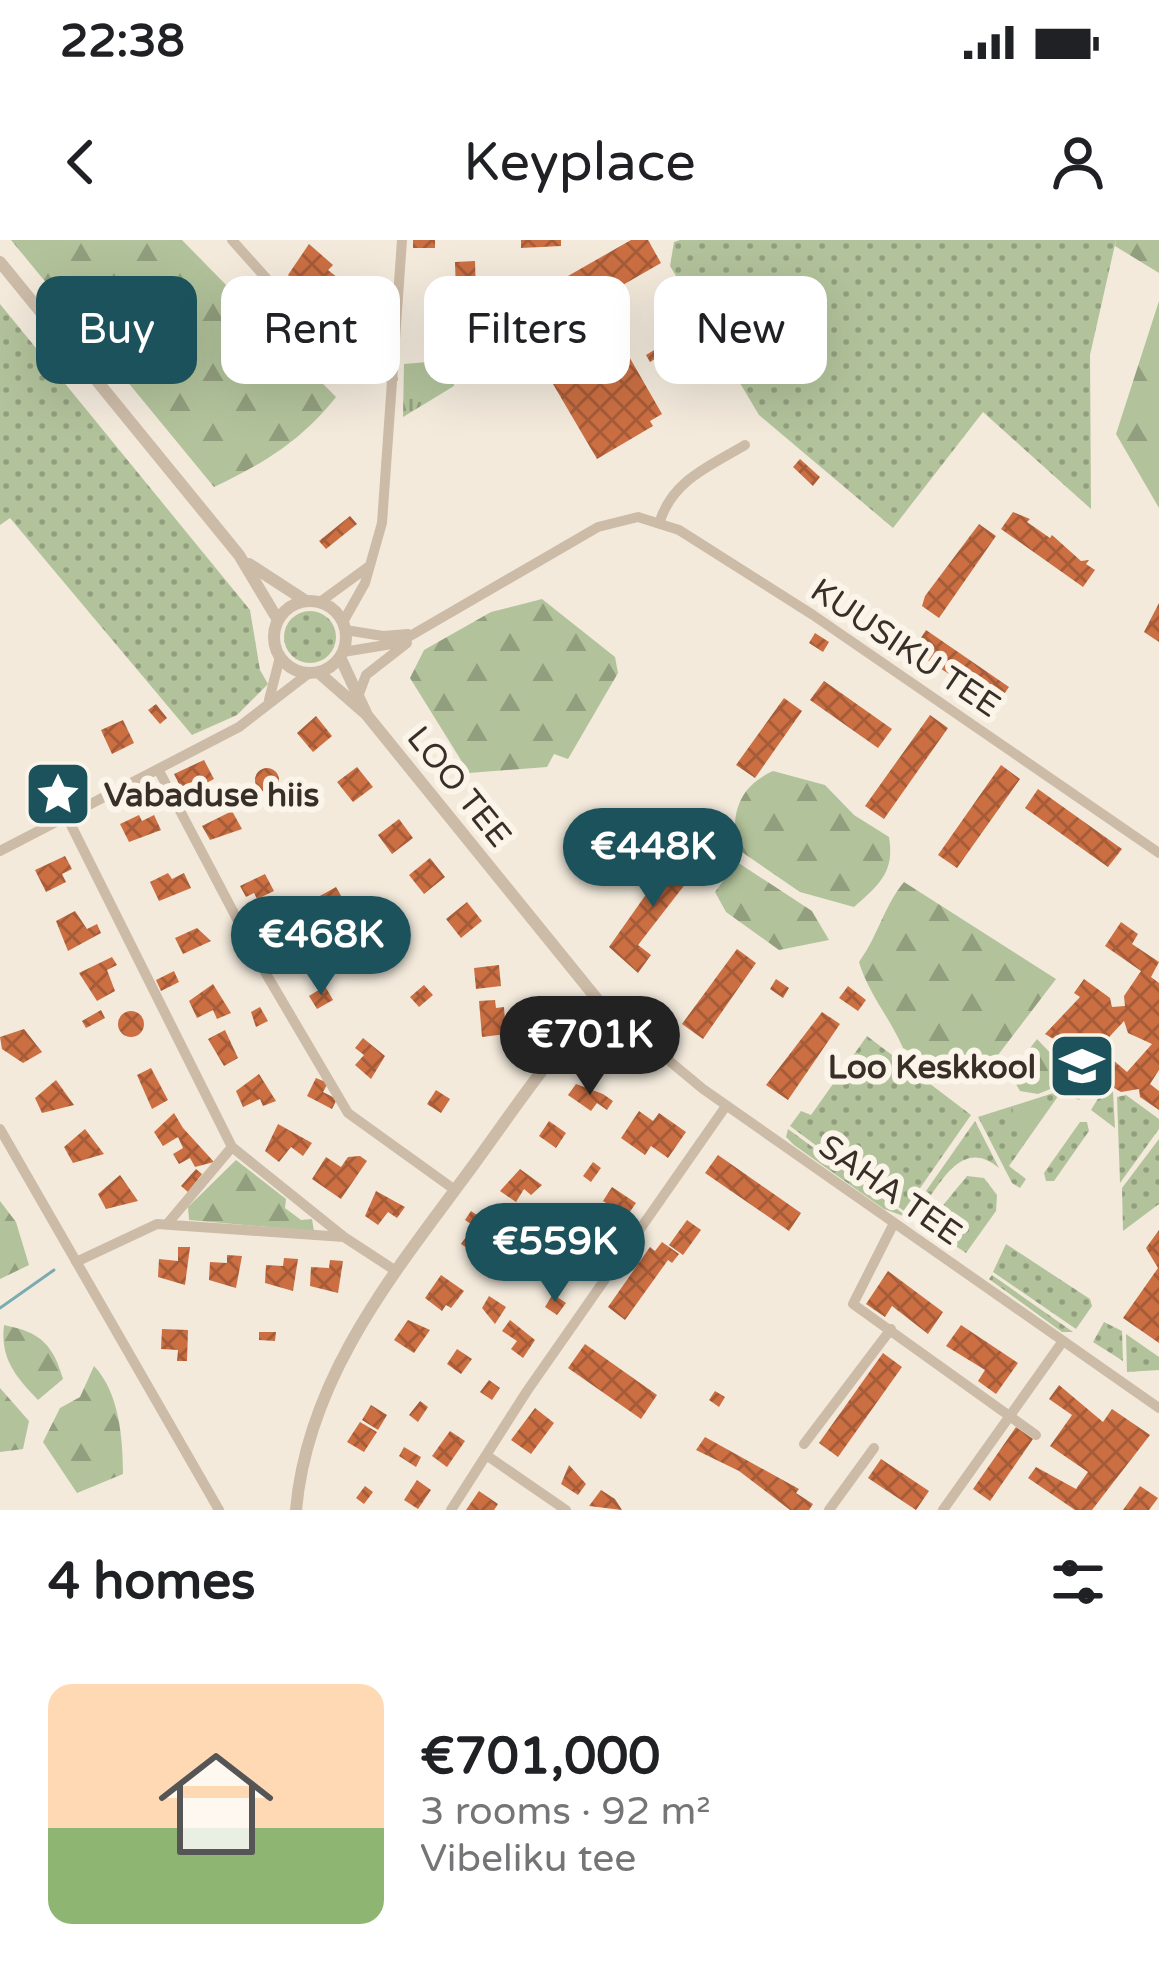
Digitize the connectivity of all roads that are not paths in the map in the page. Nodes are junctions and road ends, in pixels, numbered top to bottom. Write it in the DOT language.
graph roads {
  1 [pos="232,240"];
  2 [pos="402,240"];
  3 [pos="0,262"];
  4 [pos="264,276"];
  5 [pos="400,276"];
  6 [pos="393,384"];
  7 [pos="746,445"];
  8 [pos="660,521"];
  9 [pos="239,555"];
  10 [pos="370,565"];
  11 [pos="313,602"];
  12 [pos="278,620"];
  13 [pos="344,626"];
  14 [pos="418,632"];
  15 [pos="341,654"];
  16 [pos="280,658"];
  17 [pos="314,672"];
  18 [pos="359,694"];
  19 [pos="268,703"];
  20 [pos="366,714"];
  21 [pos="158,769"];
  22 [pos="66,815"];
  23 [pos="0,850"];
  24 [pos="1159,853"];
  25 [pos="601,1004"];
  26 [pos="726,1106"];
  27 [pos="0,1130"];
  28 [pos="232,1147"];
  29 [pos="455,1190"];
  30 [pos="168,1223"];
  31 [pos="893,1225"];
  32 [pos="344,1237"];
  33 [pos="76,1262"];
  34 [pos="396,1271"];
  35 [pos="891,1329"];
  36 [pos="1063,1341"];
  37 [pos="1159,1408"];
  38 [pos="1009,1414"];
  39 [pos="1036,1435"];
  40 [pos="804,1444"];
  41 [pos="874,1448"];
  42 [pos="489,1457"];
  43 [pos="219,1510"];
  44 [pos="296,1510"];
  45 [pos="451,1510"];
  46 [pos="566,1510"];
  47 [pos="829,1510"];
  48 [pos="943,1510"];
  1 -- 4 [label="street"];
  2 -- 5 [label="street"];
  3 -- 9 [label="street"];
  6 -- 10 [label="street"];
  7 -- 8 [label="street"];
  8 -- 14 [label="street"];
  8 -- 24 [label="street, KUUSIKU TEE"];
  9 -- 11 [label="street"];
  9 -- 12 [label="street"];
  10 -- 11 [label="street"];
  10 -- 13 [label="street"];
  11 -- 12 [label="street"];
  11 -- 13 [label="street"];
  12 -- 16 [label="street"];
  13 -- 14 [label="street"];
  13 -- 15 [label="street"];
  14 -- 15 [label="street"];
  14 -- 18 [label="street"];
  15 -- 17 [label="street"];
  15 -- 18 [label="street, LOO TEE"];
  16 -- 17 [label="street"];
  16 -- 19 [label="street"];
  17 -- 19 [label="street"];
  17 -- 20 [label="street, LOO TEE"];
  18 -- 20 [label="street, LOO TEE"];
  19 -- 21 [label="street"];
  20 -- 25 [label="street, LOO TEE"];
  21 -- 22 [label="street"];
  21 -- 29 [label="street"];
  22 -- 23 [label="street"];
  22 -- 28 [label="street"];
  25 -- 26 [label="street, SAHA TEE"];
  25 -- 29 [label="street"];
  26 -- 31 [label="street, SAHA TEE"];
  26 -- 42 [label="street"];
  27 -- 33 [label="street"];
  28 -- 30 [label="street"];
  28 -- 32 [label="street"];
  29 -- 34 [label="street"];
  30 -- 32 [label="street"];
  30 -- 33 [label="street"];
  31 -- 35 [label="street"];
  31 -- 36 [label="street, SAHA TEE"];
  32 -- 34 [label="street"];
  33 -- 43 [label="street"];
  34 -- 44 [label="street"];
  35 -- 38 [label="street"];
  35 -- 40 [label="street"];
  36 -- 37 [label="street, SAHA TEE"];
  36 -- 38 [label="street"];
  38 -- 39 [label="street"];
  38 -- 48 [label="street"];
  41 -- 47 [label="street"];
  42 -- 45 [label="street"];
  42 -- 46 [label="street"];
}
